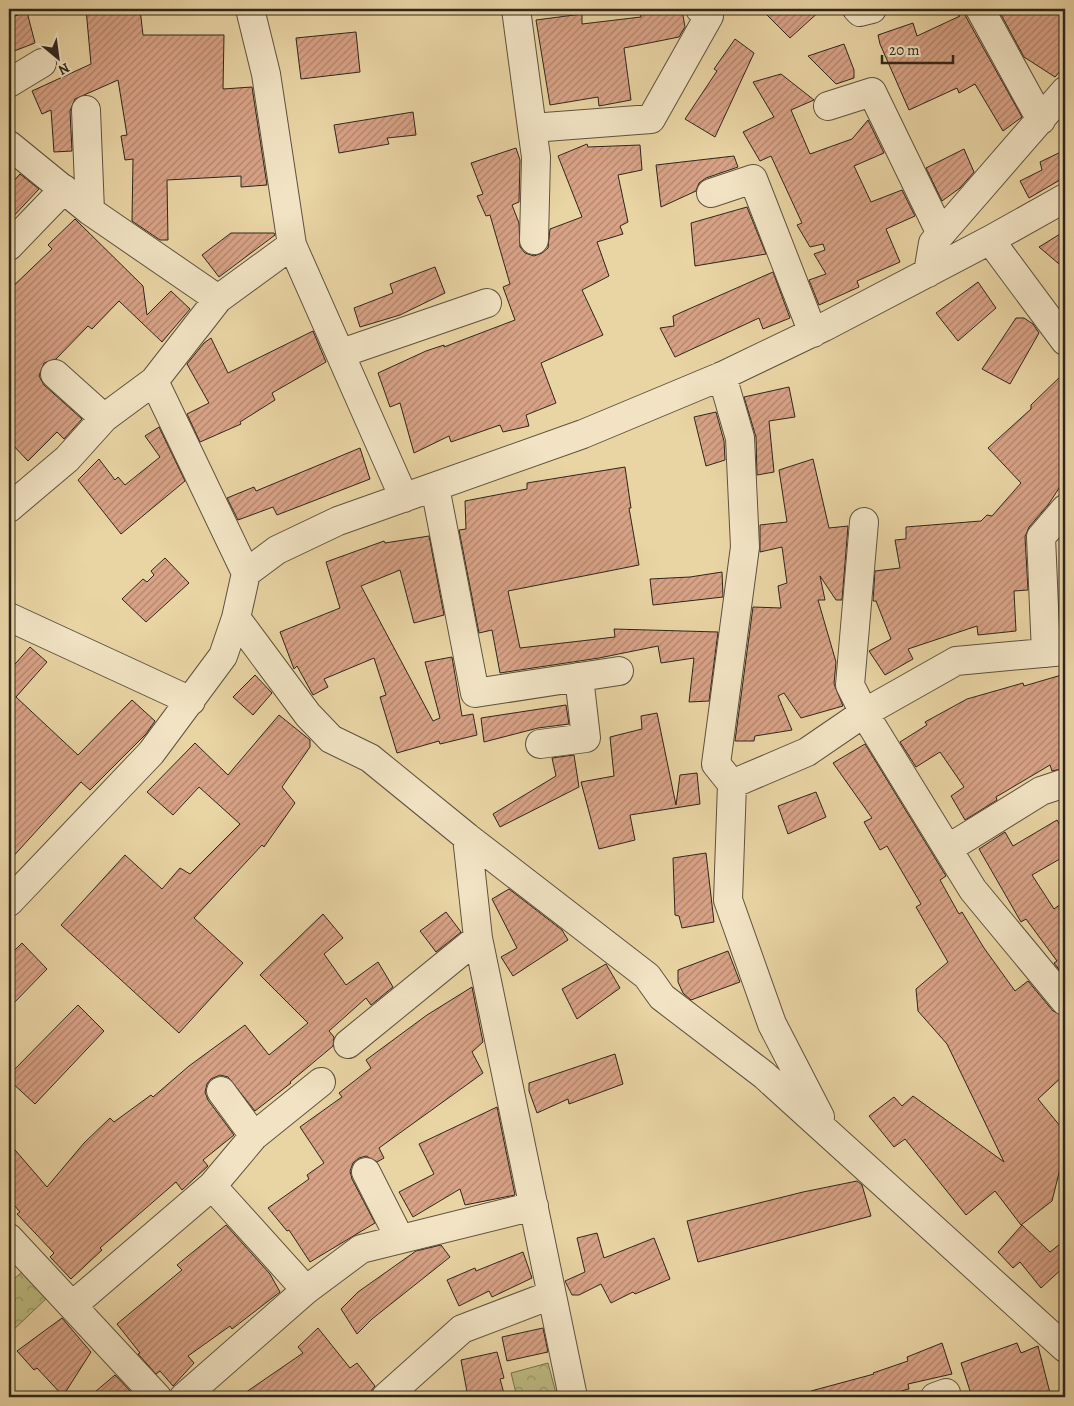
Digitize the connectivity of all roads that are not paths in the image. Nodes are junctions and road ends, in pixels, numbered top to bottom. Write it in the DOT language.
graph roads {
  1 [pos="250,9"];
  2 [pos="516,9"];
  3 [pos="700,9"];
  4 [pos="857,9"];
  5 [pos="872,9"];
  6 [pos="980,9"];
  7 [pos="42,63"];
  8 [pos="9,83"];
  9 [pos="1065,91"];
  10 [pos="828,106"];
  11 [pos="86,110"];
  12 [pos="1041,120"];
  13 [pos="532,128"];
  14 [pos="9,145"];
  15 [pos="64,189"];
  16 [pos="711,193"];
  17 [pos="1065,198"];
  18 [pos="90,210"];
  19 [pos="941,234"];
  20 [pos="534,240"];
  21 [pos="990,240"];
  22 [pos="292,245"];
  23 [pos="9,246"];
  24 [pos="928,273"];
  25 [pos="218,299"];
  26 [pos="487,303"];
  27 [pos="813,333"];
  28 [pos="1065,341"];
  29 [pos="342,353"];
  30 [pos="55,374"];
  31 [pos="722,376"];
  32 [pos="154,381"];
  33 [pos="104,418"];
  34 [pos="435,487"];
  35 [pos="404,498"];
  36 [pos="9,508"];
  37 [pos="1065,509"];
  38 [pos="864,522"];
  39 [pos="246,573"];
  40 [pos="236,618"];
  41 [pos="10,619"];
  42 [pos="1055,652"];
  43 [pos="619,671"];
  44 [pos="579,677"];
  45 [pos="191,701"];
  46 [pos="864,713"];
  47 [pos="540,744"];
  48 [pos="1065,783"];
  49 [pos="732,784"];
  50 [pos="467,837"];
  51 [pos="949,848"];
  52 [pos="9,902"];
  53 [pos="478,938"];
  54 [pos="1065,1001"];
  55 [pos="348,1044"];
  56 [pos="321,1082"];
  57 [pos="221,1091"];
  58 [pos="827,1132"];
  59 [pos="254,1136"];
  60 [pos="366,1172"];
  61 [pos="212,1186"];
  62 [pos="534,1206"];
  63 [pos="9,1238"];
  64 [pos="400,1239"];
  65 [pos="306,1290"];
  66 [pos="551,1294"];
  67 [pos="73,1306"];
  68 [pos="1065,1347"];
  69 [pos="157,1397"];
  70 [pos="184,1397"];
  71 [pos="386,1397"];
  72 [pos="573,1397"];
  1 -- 22 [label="street"];
  2 -- 13 [label="street"];
  3 -- 13 [label="street"];
  4 -- 5 [label="street"];
  6 -- 12 [label="street"];
  7 -- 8 [label="street"];
  9 -- 12 [label="street"];
  10 -- 19 [label="street"];
  11 -- 18 [label="street"];
  12 -- 19 [label="street"];
  13 -- 20 [label="street"];
  14 -- 15 [label="street"];
  15 -- 18 [label="street"];
  15 -- 23 [label="street"];
  16 -- 27 [label="street"];
  17 -- 21 [label="street"];
  18 -- 25 [label="street"];
  19 -- 24 [label="street"];
  21 -- 24 [label="street"];
  21 -- 28 [label="street"];
  22 -- 25 [label="street"];
  22 -- 29 [label="street"];
  24 -- 27 [label="street"];
  25 -- 32 [label="street"];
  26 -- 29 [label="street"];
  27 -- 31 [label="street"];
  29 -- 35 [label="street"];
  30 -- 33 [label="street"];
  31 -- 34 [label="street"];
  31 -- 49 [label="street"];
  32 -- 33 [label="street"];
  32 -- 39 [label="street"];
  33 -- 36 [label="street"];
  34 -- 35 [label="street"];
  34 -- 44 [label="street"];
  35 -- 39 [label="street"];
  37 -- 42 [label="street"];
  38 -- 46 [label="street"];
  39 -- 40 [label="street"];
  40 -- 45 [label="street"];
  40 -- 50 [label="street"];
  41 -- 45 [label="street"];
  42 -- 46 [label="street"];
  43 -- 44 [label="street"];
  44 -- 47 [label="street"];
  45 -- 52 [label="street"];
  46 -- 49 [label="street"];
  46 -- 51 [label="street"];
  48 -- 51 [label="street"];
  49 -- 58 [label="street"];
  50 -- 53 [label="street"];
  50 -- 58 [label="street"];
  51 -- 54 [label="street"];
  53 -- 55 [label="street"];
  53 -- 62 [label="street"];
  56 -- 59 [label="street"];
  57 -- 59 [label="street"];
  58 -- 68 [label="street"];
  59 -- 61 [label="street"];
  60 -- 64 [label="street"];
  61 -- 65 [label="street"];
  61 -- 67 [label="street"];
  62 -- 64 [label="street"];
  62 -- 66 [label="street"];
  63 -- 67 [label="street"];
  64 -- 65 [label="street"];
  65 -- 70 [label="street"];
  66 -- 71 [label="street"];
  66 -- 72 [label="street"];
  67 -- 69 [label="street"];
}
